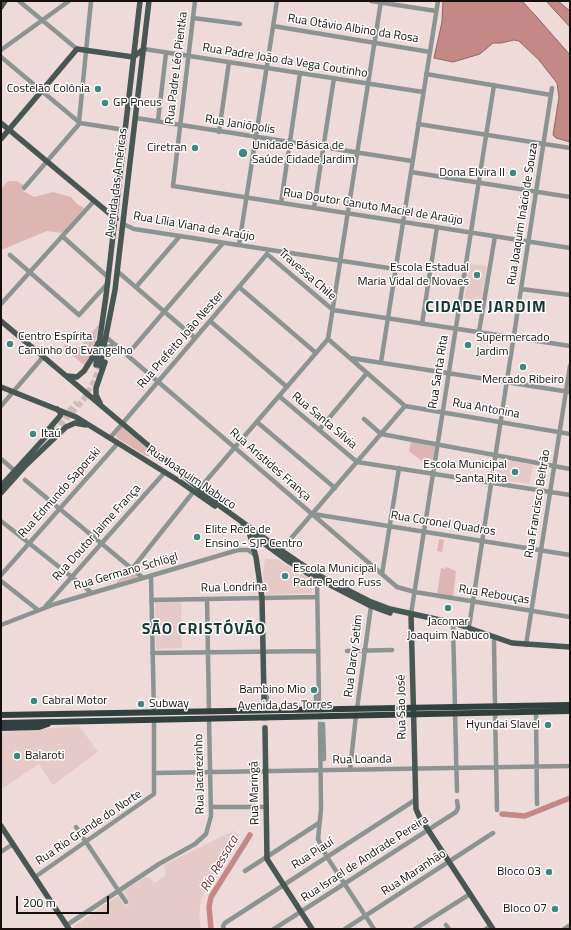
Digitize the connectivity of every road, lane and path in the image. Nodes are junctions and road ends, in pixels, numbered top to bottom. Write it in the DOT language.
graph roads {
  1 [pos="5,1"];
  2 [pos="19,1"];
  3 [pos="69,1"];
  4 [pos="90,1"];
  5 [pos="140,1"];
  6 [pos="149,1"];
  7 [pos="195,1"];
  8 [pos="277,1"];
  9 [pos="370,1"];
  10 [pos="438,1"];
  11 [pos="381,2"];
  12 [pos="1,8"];
  13 [pos="436,11"];
  14 [pos="193,18"];
  15 [pos="42,20"];
  16 [pos="240,24"];
  17 [pos="273,26"];
  18 [pos="375,43"];
  19 [pos="77,49"];
  20 [pos="144,49"];
  21 [pos="1,50"];
  22 [pos="86,50"];
  23 [pos="430,52"];
  24 [pos="166,53"];
  25 [pos="189,56"];
  26 [pos="1,57"];
  27 [pos="133,57"];
  28 [pos="229,62"];
  29 [pos="267,68"];
  30 [pos="300,73"];
  31 [pos="426,74"];
  32 [pos="334,78"];
  33 [pos="368,83"];
  34 [pos="494,85"];
  35 [pos="552,88"];
  36 [pos="42,91"];
  37 [pos="424,92"];
  38 [pos="551,95"];
  39 [pos="136,118"];
  40 [pos="158,121"];
  41 [pos="80,122"];
  42 [pos="1,123"];
  43 [pos="418,124"];
  44 [pos="180,126"];
  45 [pos="9,130"];
  46 [pos="125,130"];
  47 [pos="219,132"];
  48 [pos="486,135"];
  49 [pos="256,137"];
  50 [pos="1,139"];
  51 [pos="290,143"];
  52 [pos="544,144"];
  53 [pos="323,148"];
  54 [pos="570,148"];
  55 [pos="358,153"];
  56 [pos="412,161"];
  57 [pos="47,162"];
  58 [pos="411,172"];
  59 [pos="479,183"];
  60 [pos="173,186"];
  61 [pos="24,188"];
  62 [pos="536,192"];
  63 [pos="246,197"];
  64 [pos="570,197"];
  65 [pos="94,201"];
  66 [pos="281,203"];
  67 [pos="314,208"];
  68 [pos="348,213"];
  69 [pos="115,218"];
  70 [pos="403,222"];
  71 [pos="123,224"];
  72 [pos="437,227"];
  73 [pos="471,232"];
  74 [pos="62,236"];
  75 [pos="180,236"];
  76 [pos="495,236"];
  77 [pos="528,241"];
  78 [pos="223,243"];
  79 [pos="239,245"];
  80 [pos="570,248"];
  81 [pos="269,251"];
  82 [pos="10,255"];
  83 [pos="341,261"];
  84 [pos="395,269"];
  85 [pos="117,271"];
  86 [pos="30,272"];
  87 [pos="108,280"];
  88 [pos="136,287"];
  89 [pos="239,287"];
  90 [pos="521,289"];
  91 [pos="570,295"];
  92 [pos="1,304"];
  93 [pos="333,310"];
  94 [pos="164,311"];
  95 [pos="388,318"];
  96 [pos="1,321"];
  97 [pos="210,321"];
  98 [pos="422,324"];
  99 [pos="456,329"];
  100 [pos="101,331"];
  101 [pos="480,332"];
  102 [pos="106,338"];
  103 [pos="195,338"];
  104 [pos="514,338"];
  105 [pos="328,339"];
  106 [pos="116,345"];
  107 [pos="570,346"];
  108 [pos="107,347"];
  109 [pos="316,353"];
  110 [pos="127,355"];
  111 [pos="43,357"];
  112 [pos="350,358"];
  113 [pos="381,362"];
  114 [pos="570,366"];
  115 [pos="367,373"];
  116 [pos="449,373"];
  117 [pos="65,376"];
  118 [pos="158,382"];
  119 [pos="507,382"];
  120 [pos="1,387"];
  121 [pos="287,387"];
  122 [pos="568,391"];
  123 [pos="14,392"];
  124 [pos="279,396"];
  125 [pos="1,406"];
  126 [pos="405,406"];
  127 [pos="57,409"];
  128 [pos="104,409"];
  129 [pos="443,412"];
  130 [pos="364,419"];
  131 [pos="257,422"];
  132 [pos="500,422"];
  133 [pos="122,424"];
  134 [pos="90,426"];
  135 [pos="318,430"];
  136 [pos="54,431"];
  137 [pos="560,432"];
  138 [pos="381,434"];
  139 [pos="570,434"];
  140 [pos="110,438"];
  141 [pos="118,443"];
  142 [pos="438,444"];
  143 [pos="235,448"];
  144 [pos="152,449"];
  145 [pos="495,455"];
  146 [pos="161,457"];
  147 [pos="144,459"];
  148 [pos="1,460"];
  149 [pos="357,462"];
  150 [pos="22,466"];
  151 [pos="155,466"];
  152 [pos="554,466"];
  153 [pos="399,468"];
  154 [pos="570,469"];
  155 [pos="15,471"];
  156 [pos="165,472"];
  157 [pos="433,473"];
  158 [pos="25,480"];
  159 [pos="491,482"];
  160 [pos="1,486"];
  161 [pos="334,488"];
  162 [pos="196,490"];
  163 [pos="550,492"];
  164 [pos="1,493"];
  165 [pos="570,495"];
  166 [pos="60,509"];
  167 [pos="312,514"];
  168 [pos="1,521"];
  169 [pos="390,526"];
  170 [pos="248,532"];
  171 [pos="424,532"];
  172 [pos="482,541"];
  173 [pos="29,543"];
  174 [pos="102,544"];
  175 [pos="265,545"];
  176 [pos="274,545"];
  177 [pos="281,550"];
  178 [pos="541,550"];
  179 [pos="570,555"];
  180 [pos="256,556"];
  181 [pos="132,569"];
  182 [pos="382,574"];
  183 [pos="1,575"];
  184 [pos="151,576"];
  185 [pos="317,576"];
  186 [pos="72,577"];
  187 [pos="143,578"];
  188 [pos="1,581"];
  189 [pos="415,592"];
  190 [pos="92,593"];
  191 [pos="317,597"];
  192 [pos="262,598"];
  193 [pos="207,599"];
  194 [pos="151,600"];
  195 [pos="473,602"];
  196 [pos="371,606"];
  197 [pos="44,608"];
  198 [pos="38,610"];
  199 [pos="531,611"];
  200 [pos="411,615"];
  201 [pos="570,617"];
  202 [pos="1,625"];
  203 [pos="453,626"];
  204 [pos="469,628"];
  205 [pos="494,641"];
  206 [pos="526,645"];
  207 [pos="570,647"];
  208 [pos="365,650"];
  209 [pos="392,650"];
  210 [pos="570,650"];
  211 [pos="318,651"];
  212 [pos="347,651"];
  213 [pos="263,652"];
  214 [pos="152,653"];
  215 [pos="208,653"];
  216 [pos="319,665"];
  217 [pos="265,698"];
  218 [pos="319,702"];
  219 [pos="570,705"];
  220 [pos="495,709"];
  221 [pos="319,710"];
  222 [pos="455,710"];
  223 [pos="267,711"];
  224 [pos="413,711"];
  225 [pos="570,711"];
  226 [pos="357,712"];
  227 [pos="536,712"];
  228 [pos="209,715"];
  229 [pos="1,716"];
  230 [pos="154,716"];
  231 [pos="55,722"];
  232 [pos="1,723"];
  233 [pos="320,724"];
  234 [pos="1,728"];
  235 [pos="264,728"];
  236 [pos="537,766"];
  237 [pos="570,766"];
  238 [pos="496,767"];
  239 [pos="456,768"];
  240 [pos="414,769"];
  241 [pos="321,770"];
  242 [pos="350,770"];
  243 [pos="265,771"];
  244 [pos="210,772"];
  245 [pos="155,774"];
  246 [pos="457,791"];
  247 [pos="415,800"];
  248 [pos="457,801"];
  249 [pos="537,804"];
  250 [pos="266,806"];
  251 [pos="211,807"];
  252 [pos="497,810"];
  253 [pos="319,823"];
  254 [pos="1,826"];
  255 [pos="76,827"];
  256 [pos="428,831"];
  257 [pos="1,832"];
  258 [pos="493,833"];
  259 [pos="86,842"];
  260 [pos="10,846"];
  261 [pos="1,852"];
  262 [pos="267,856"];
  263 [pos="327,857"];
  264 [pos="449,862"];
  265 [pos="245,871"];
  266 [pos="35,877"];
  267 [pos="345,884"];
  268 [pos="283,885"];
  269 [pos="118,891"];
  270 [pos="470,894"];
  271 [pos="126,902"];
  272 [pos="301,912"];
  273 [pos="366,916"];
  274 [pos="570,925"];
  275 [pos="223,927"];
  276 [pos="67,928"];
  277 [pos="490,928"];
  278 [pos="274,929"];
  279 [pos="312,929"];
  280 [pos="346,929"];
  281 [pos="374,929"];
  282 [pos="415,929"];
  283 [pos="564,929"];
  1 -- 12 [label="main road"];
  2 -- 15 [label="street"];
  3 -- 15 [label="street"];
  4 -- 22 [label="street"];
  5 -- 27 [label="main road, Avenida das Américas"];
  6 -- 20 [label="main road, Avenida das Américas"];
  7 -- 14 [label="street, Rua Padre Léo Pientka"];
  8 -- 17 [label="street"];
  9 -- 11 [label="street"];
  10 -- 13 [label="street"];
  11 -- 13 [label="street"];
  11 -- 18 [label="street"];
  13 -- 23 [label="street"];
  14 -- 16 [label="street"];
  14 -- 25 [label="street, Rua Padre Léo Pientka"];
  15 -- 19 [label="street"];
  15 -- 21 [label="street"];
  17 -- 18 [label="street, Rua Otávio Albino da Rosa"];
  17 -- 29 [label="street"];
  18 -- 23 [label="street, Rua Otávio Albino da Rosa"];
  18 -- 33 [label="street"];
  19 -- 22 [label="main road"];
  19 -- 36 [label="main road"];
  20 -- 24 [label="street, Rua Padre João da Vega Coutinho"];
  20 -- 27 [label="main road"];
  20 -- 39 [label="main road, Avenida das Américas"];
  22 -- 27 [label="main road"];
  22 -- 41 [label="street"];
  23 -- 31 [label="street"];
  24 -- 25 [label="street, Rua Padre João da Vega Coutinho"];
  24 -- 40 [label="street"];
  25 -- 28 [label="street, Rua Padre João da Vega Coutinho"];
  25 -- 44 [label="street, Rua Padre Léo Pientka"];
  26 -- 36 [label="street"];
  27 -- 46 [label="main road, Avenida das Américas"];
  28 -- 29 [label="street, Rua Padre João da Vega Coutinho"];
  28 -- 47 [label="street"];
  29 -- 30 [label="street, Rua Padre João da Vega Coutinho"];
  29 -- 49 [label="street"];
  30 -- 32 [label="street, Rua Padre João da Vega Coutinho"];
  30 -- 51 [label="street"];
  31 -- 34 [label="street"];
  31 -- 37 [label="street"];
  32 -- 33 [label="street, Rua Padre João da Vega Coutinho"];
  32 -- 53 [label="street"];
  33 -- 37 [label="street, Rua Padre João da Vega Coutinho"];
  33 -- 55 [label="street"];
  34 -- 38 [label="street"];
  34 -- 48 [label="street, Rua Santa Rita"];
  35 -- 38 [label="street, Rua Joaquim Inácio de Souza"];
  36 -- 41 [label="street"];
  36 -- 45 [label="main road"];
  37 -- 43 [label="street"];
  38 -- 52 [label="street, Rua Joaquim Inácio de Souza"];
  39 -- 40 [label="street, Rua Janiópolis"];
  39 -- 71 [label="main road, Avenida das Américas"];
  40 -- 44 [label="street, Rua Janiópolis"];
  41 -- 46 [label="street"];
  41 -- 57 [label="street"];
  42 -- 45 [label="main road"];
  43 -- 48 [label="street"];
  43 -- 56 [label="street"];
  44 -- 47 [label="street, Rua Janiópolis"];
  44 -- 60 [label="street, Rua Padre Léo Pientka"];
  45 -- 50 [label="main road"];
  45 -- 57 [label="main road"];
  46 -- 69 [label="main road, Avenida das Américas"];
  47 -- 49 [label="street, Rua Janiópolis"];
  48 -- 52 [label="street"];
  48 -- 59 [label="street, Rua Santa Rita"];
  49 -- 51 [label="street, Rua Janiópolis"];
  49 -- 63 [label="street"];
  51 -- 53 [label="street, Rua Janiópolis"];
  51 -- 66 [label="street"];
  52 -- 54 [label="street"];
  52 -- 62 [label="street, Rua Joaquim Inácio de Souza"];
  53 -- 55 [label="street, Rua Janiópolis"];
  53 -- 67 [label="street"];
  55 -- 56 [label="street, Rua Janiópolis"];
  55 -- 68 [label="street"];
  56 -- 58 [label="street"];
  57 -- 61 [label="street"];
  57 -- 65 [label="main road"];
  58 -- 59 [label="street"];
  58 -- 70 [label="street"];
  59 -- 62 [label="street"];
  59 -- 73 [label="street, Rua Santa Rita"];
  60 -- 63 [label="street, Rua Doutor Canuto Maciel de Araújo"];
  62 -- 64 [label="street"];
  62 -- 77 [label="street, Rua Joaquim Inácio de Souza"];
  63 -- 66 [label="street, Rua Doutor Canuto Maciel de Araújo"];
  63 -- 79 [label="street"];
  65 -- 69 [label="main road"];
  65 -- 74 [label="street"];
  66 -- 67 [label="street, Rua Doutor Canuto Maciel de Araújo"];
  67 -- 68 [label="street, Rua Doutor Canuto Maciel de Araújo"];
  68 -- 70 [label="street, Rua Doutor Canuto Maciel de Araújo"];
  68 -- 83 [label="street"];
  69 -- 71 [label="main road"];
  69 -- 87 [label="main road, Avenida das Américas"];
  70 -- 72 [label="street, Rua Doutor Canuto Maciel de Araújo"];
  70 -- 84 [label="street"];
  71 -- 75 [label="street, Rua Lília Viana de Araújo"];
  71 -- 85 [label="main road, Avenida das Américas"];
  72 -- 73 [label="street, Rua Doutor Canuto Maciel de Araújo"];
  72 -- 98 [label="street"];
  73 -- 76 [label="street, Rua Doutor Canuto Maciel de Araújo"];
  73 -- 99 [label="street, Rua Santa Rita"];
  74 -- 86 [label="street"];
  74 -- 87 [label="street"];
  75 -- 78 [label="street, Rua Lília Viana de Araújo"];
  75 -- 88 [label="street"];
  76 -- 77 [label="street, Rua Doutor Canuto Maciel de Araújo"];
  76 -- 101 [label="street"];
  77 -- 80 [label="street, Rua Doutor Canuto Maciel de Araújo"];
  77 -- 90 [label="street, Rua Joaquim Inácio de Souza"];
  78 -- 79 [label="street, Rua Lília Viana de Araújo"];
  78 -- 94 [label="street"];
  79 -- 81 [label="street, Rua Lília Viana de Araújo"];
  81 -- 83 [label="street, Rua Lília Viana de Araújo"];
  81 -- 89 [label="street, Rua Prefeito João Nester"];
  81 -- 93 [label="street, Travessa Chile"];
  82 -- 86 [label="street"];
  83 -- 84 [label="street, Rua Lília Viana de Araújo"];
  83 -- 93 [label="street"];
  84 -- 95 [label="street"];
  85 -- 88 [label="street"];
  85 -- 102 [label="main road, Avenida das Américas"];
  86 -- 87 [label="street"];
  86 -- 92 [label="street"];
  87 -- 100 [label="main road, Avenida das Américas"];
  88 -- 94 [label="street"];
  89 -- 97 [label="street, Rua Prefeito João Nester"];
  89 -- 109 [label="street"];
  90 -- 91 [label="street"];
  90 -- 104 [label="street, Rua Joaquim Inácio de Souza"];
  93 -- 95 [label="street"];
  93 -- 105 [label="street"];
  94 -- 103 [label="street"];
  94 -- 110 [label="street"];
  95 -- 98 [label="street"];
  95 -- 113 [label="street"];
  96 -- 111 [label="main road"];
  97 -- 103 [label="street, Rua Prefeito João Nester"];
  97 -- 121 [label="street"];
  98 -- 99 [label="street"];
  99 -- 101 [label="street"];
  99 -- 116 [label="street, Rua Santa Rita"];
  100 -- 102 [label="main road, Avenida das Américas"];
  100 -- 117 [label="main road"];
  101 -- 104 [label="street"];
  102 -- 106 [label="street, Rua Aristides França"];
  102 -- 108 [label="main road"];
  103 -- 118 [label="street, Rua Prefeito João Nester"];
  104 -- 107 [label="street"];
  104 -- 119 [label="street, Rua Joaquim Inácio de Souza"];
  105 -- 109 [label="street"];
  105 -- 112 [label="street"];
  106 -- 108 [label="street"];
  106 -- 110 [label="street, Rua Aristides França"];
  108 -- 128 [label="main road"];
  109 -- 121 [label="street"];
  110 -- 118 [label="street, Rua Aristides França"];
  111 -- 117 [label="main road"];
  111 -- 123 [label="street"];
  112 -- 113 [label="street"];
  112 -- 115 [label="street"];
  113 -- 116 [label="street"];
  114 -- 122 [label="street, Rua Francisco Beltrão"];
  115 -- 126 [label="street"];
  115 -- 135 [label="street"];
  116 -- 119 [label="street"];
  116 -- 129 [label="street, Rua Santa Rita"];
  117 -- 128 [label="main road"];
  118 -- 133 [label="street, Rua Prefeito João Nester"];
  118 -- 143 [label="street, Rua Aristides França"];
  119 -- 122 [label="street"];
  119 -- 132 [label="street, Rua Joaquim Inácio de Souza"];
  120 -- 123 [label="main road, Rua Joaquim Nabuco"];
  121 -- 124 [label="street"];
  122 -- 137 [label="street, Rua Francisco Beltrão"];
  123 -- 125 [label="street"];
  123 -- 127 [label="main road, Rua Joaquim Nabuco"];
  124 -- 131 [label="street"];
  124 -- 135 [label="street, Rua Santa Sílvia"];
  126 -- 129 [label="street, Rua Antonina"];
  126 -- 138 [label="street"];
  127 -- 134 [label="main road, Rua Joaquim Nabuco"];
  127 -- 150 [label="main road"];
  128 -- 133 [label="main road"];
  129 -- 132 [label="street, Rua Antonina"];
  129 -- 142 [label="street, Rua Santa Rita"];
  130 -- 138 [label="street"];
  131 -- 143 [label="street"];
  131 -- 161 [label="street"];
  132 -- 137 [label="street, Rua Antonina"];
  132 -- 145 [label="street, Rua Joaquim Inácio de Souza"];
  133 -- 140 [label="street, Rua Prefeito João Nester"];
  133 -- 144 [label="main road"];
  134 -- 140 [label="main road, Rua Joaquim Nabuco"];
  134 -- 150 [label="main road"];
  135 -- 149 [label="street, Rua Santa Sílvia"];
  136 -- 150 [label="main road"];
  137 -- 139 [label="street, Rua Antonina"];
  137 -- 152 [label="street, Rua Francisco Beltrão"];
  138 -- 142 [label="street"];
  138 -- 149 [label="street"];
  140 -- 141 [label="main road, Rua Joaquim Nabuco"];
  141 -- 147 [label="main road, Rua Joaquim Nabuco"];
  141 -- 166 [label="street, Rua Edmundo Saporski"];
  142 -- 145 [label="street"];
  142 -- 157 [label="street, Rua Santa Rita"];
  143 -- 162 [label="street"];
  143 -- 167 [label="street, Rua Aristides França"];
  144 -- 146 [label="main road"];
  144 -- 147 [label="main road"];
  145 -- 152 [label="street"];
  145 -- 159 [label="street, Rua Joaquim Inácio de Souza"];
  146 -- 151 [label="main road"];
  146 -- 162 [label="main road"];
  147 -- 151 [label="main road, Rua Joaquim Nabuco"];
  148 -- 155 [label="street"];
  149 -- 153 [label="street"];
  149 -- 161 [label="street"];
  150 -- 155 [label="main road"];
  150 -- 164 [label="main road"];
  151 -- 156 [label="main road, Rua Joaquim Nabuco"];
  152 -- 154 [label="street"];
  152 -- 163 [label="street, Rua Francisco Beltrão"];
  153 -- 157 [label="street"];
  153 -- 169 [label="street"];
  155 -- 160 [label="main road"];
  156 -- 162 [label="main road, Rua Joaquim Nabuco"];
  156 -- 174 [label="street, Rua Doutor Jaime França"];
  157 -- 159 [label="street"];
  157 -- 171 [label="street, Rua Santa Rita"];
  158 -- 166 [label="street"];
  159 -- 163 [label="street"];
  159 -- 172 [label="street, Rua Joaquim Inácio de Souza"];
  161 -- 167 [label="street"];
  162 -- 170 [label="main road, Rua Joaquim Nabuco"];
  162 -- 176 [label="main road, Rua Joaquim Nabuco"];
  162 -- 181 [label="street"];
  163 -- 165 [label="street"];
  163 -- 178 [label="street, Rua Francisco Beltrão"];
  166 -- 173 [label="street, Rua Edmundo Saporski"];
  166 -- 174 [label="street"];
  167 -- 169 [label="street, Rua Coronel Quadros"];
  167 -- 177 [label="street"];
  167 -- 182 [label="street, Rua Aristides França"];
  168 -- 173 [label="street"];
  169 -- 171 [label="street, Rua Coronel Quadros"];
  169 -- 182 [label="street"];
  170 -- 175 [label="main road, Rua Joaquim Nabuco"];
  170 -- 180 [label="main road"];
  171 -- 172 [label="street, Rua Coronel Quadros"];
  171 -- 189 [label="street, Rua Santa Rita"];
  172 -- 178 [label="street, Rua Coronel Quadros"];
  172 -- 195 [label="street, Rua Joaquim Inácio de Souza"];
  173 -- 183 [label="street, Rua Edmundo Saporski"];
  173 -- 186 [label="street"];
  174 -- 181 [label="street"];
  174 -- 186 [label="street, Rua Doutor Jaime França"];
  175 -- 176 [label="main road"];
  175 -- 180 [label="main road"];
  175 -- 185 [label="main road, Rua Joaquim Nabuco"];
  176 -- 177 [label="main road, Rua Joaquim Nabuco"];
  177 -- 185 [label="main road, Rua Joaquim Nabuco"];
  178 -- 179 [label="street, Rua Coronel Quadros"];
  178 -- 199 [label="street, Rua Francisco Beltrão"];
  180 -- 184 [label="street, Rua Germano Schlögl"];
  180 -- 192 [label="main road"];
  181 -- 187 [label="street"];
  182 -- 189 [label="street, Rua Aristides França"];
  184 -- 187 [label="street, Rua Germano Schlögl"];
  184 -- 194 [label="street"];
  185 -- 191 [label="street"];
  185 -- 196 [label="main road, Rua Joaquim Nabuco"];
  185 -- 200 [label="main road, Rua Joaquim Nabuco"];
  186 -- 190 [label="street"];
  186 -- 197 [label="street, Rua Doutor Jaime França"];
  187 -- 190 [label="street, Rua Germano Schlögl"];
  188 -- 198 [label="street"];
  189 -- 195 [label="street, Rua Rebouças"];
  189 -- 200 [label="street, Rua Santa Rita"];
  190 -- 197 [label="street, Rua Germano Schlögl"];
  191 -- 192 [label="street, Rua Londrina"];
  191 -- 211 [label="street"];
  192 -- 193 [label="street, Rua Londrina"];
  192 -- 213 [label="main road"];
  193 -- 194 [label="street, Rua Londrina"];
  193 -- 215 [label="street, Rua Jacarezinho"];
  194 -- 214 [label="street"];
  195 -- 199 [label="street, Rua Rebouças"];
  195 -- 204 [label="street, Rua Joaquim Inácio de Souza"];
  196 -- 200 [label="main road, Rua Joaquim Nabuco"];
  196 -- 208 [label="street, Rua Darcy Setim"];
  197 -- 198 [label="street, Rua Germano Schlögl"];
  198 -- 202 [label="street, Rua Germano Schlögl"];
  199 -- 201 [label="street, Rua Rebouças"];
  199 -- 206 [label="street, Rua Francisco Beltrão"];
  200 -- 203 [label="main road, Rua Joaquim Nabuco"];
  200 -- 204 [label="main road, Rua Joaquim Nabuco"];
  200 -- 224 [label="main road, Rua São José"];
  203 -- 205 [label="main road, Rua Joaquim Nabuco"];
  203 -- 222 [label="street"];
  204 -- 206 [label="main road, Rua Joaquim Nabuco"];
  205 -- 210 [label="main road, Rua Joaquim Nabuco"];
  205 -- 220 [label="street"];
  206 -- 207 [label="main road, Rua Joaquim Nabuco"];
  208 -- 209 [label="street"];
  208 -- 212 [label="street"];
  208 -- 226 [label="street, Rua Darcy Setim"];
  211 -- 213 [label="street"];
  211 -- 216 [label="street"];
  213 -- 215 [label="street"];
  213 -- 217 [label="main road"];
  214 -- 215 [label="street"];
  214 -- 230 [label="street"];
  215 -- 228 [label="street, Rua Jacarezinho"];
  216 -- 218 [label="street"];
  216 -- 221 [label="street"];
  217 -- 223 [label="street"];
  219 -- 220 [label="highway, Avenida das Torres"];
  220 -- 222 [label="highway, Avenida das Torres"];
  220 -- 227 [label="highway, Avenida das Torres"];
  220 -- 238 [label="street"];
  221 -- 223 [label="highway, Avenida das Torres"];
  221 -- 226 [label="highway, Avenida das Torres"];
  222 -- 224 [label="highway, Avenida das Torres"];
  222 -- 239 [label="street"];
  223 -- 228 [label="highway, Avenida das Torres"];
  224 -- 226 [label="highway, Avenida das Torres"];
  224 -- 240 [label="main road, Rua São José"];
  225 -- 227 [label="highway, Avenida das Torres"];
  226 -- 228 [label="highway, Avenida das Torres"];
  226 -- 242 [label="street, Rua Darcy Setim"];
  227 -- 236 [label="street"];
  228 -- 230 [label="highway, Avenida das Torres"];
  228 -- 244 [label="street, Rua Jacarezinho"];
  229 -- 230 [label="highway, Avenida das Torres"];
  230 -- 231 [label="highway, Avenida das Torres"];
  230 -- 245 [label="street"];
  231 -- 232 [label="highway, Avenida das Torres"];
  231 -- 234 [label="highway"];
  233 -- 241 [label="street"];
  235 -- 243 [label="main road, Rua Maringá"];
  236 -- 237 [label="street, Rua Loanda"];
  236 -- 238 [label="street, Rua Loanda"];
  236 -- 249 [label="street"];
  238 -- 239 [label="street, Rua Loanda"];
  238 -- 252 [label="street"];
  239 -- 240 [label="street, Rua Loanda"];
  239 -- 246 [label="street"];
  240 -- 242 [label="street, Rua Loanda"];
  240 -- 247 [label="main road, Rua São José"];
  241 -- 242 [label="street, Rua Loanda"];
  241 -- 243 [label="street, Rua Loanda"];
  241 -- 253 [label="street"];
  243 -- 244 [label="street, Rua Loanda"];
  243 -- 250 [label="main road, Rua Maringá"];
  244 -- 245 [label="street, Rua Loanda"];
  244 -- 251 [label="street, Rua Jacarezinho"];
  245 -- 259 [label="street, Rua Rio Grande do Norte"];
  247 -- 256 [label="main road, Rua São José"];
  247 -- 263 [label="street, Rua Piauí"];
  248 -- 256 [label="street, Rua Israel de Andrade Pereira"];
  250 -- 251 [label="street"];
  250 -- 262 [label="main road, Rua Maringá"];
  251 -- 269 [label="street, Rua Jacarezinho"];
  253 -- 262 [label="street"];
  253 -- 263 [label="street"];
  254 -- 266 [label="main road"];
  255 -- 259 [label="street"];
  256 -- 264 [label="main road, Rua São José"];
  256 -- 267 [label="street, Rua Israel de Andrade Pereira"];
  257 -- 260 [label="main road"];
  258 -- 264 [label="street, Rua Maranhão"];
  259 -- 266 [label="street, Rua Rio Grande do Norte"];
  259 -- 269 [label="street"];
  260 -- 261 [label="street"];
  260 -- 276 [label="main road"];
  262 -- 265 [label="street"];
  262 -- 268 [label="main road"];
  263 -- 267 [label="street"];
  263 -- 268 [label="street, Rua Piauí"];
  264 -- 270 [label="main road, Rua São José"];
  264 -- 273 [label="street, Rua Maranhão"];
  266 -- 276 [label="main road"];
  267 -- 272 [label="street, Rua Israel de Andrade Pereira"];
  267 -- 273 [label="street"];
  268 -- 272 [label="main road"];
  268 -- 275 [label="street, Rua Piauí"];
  269 -- 271 [label="street"];
  269 -- 276 [label="street"];
  270 -- 277 [label="main road, Rua São José"];
  270 -- 282 [label="street"];
  272 -- 278 [label="street, Rua Israel de Andrade Pereira"];
  272 -- 279 [label="main road"];
  273 -- 280 [label="street, Rua Maranhão"];
  273 -- 281 [label="street"];
  274 -- 283 [label="street"];
}
